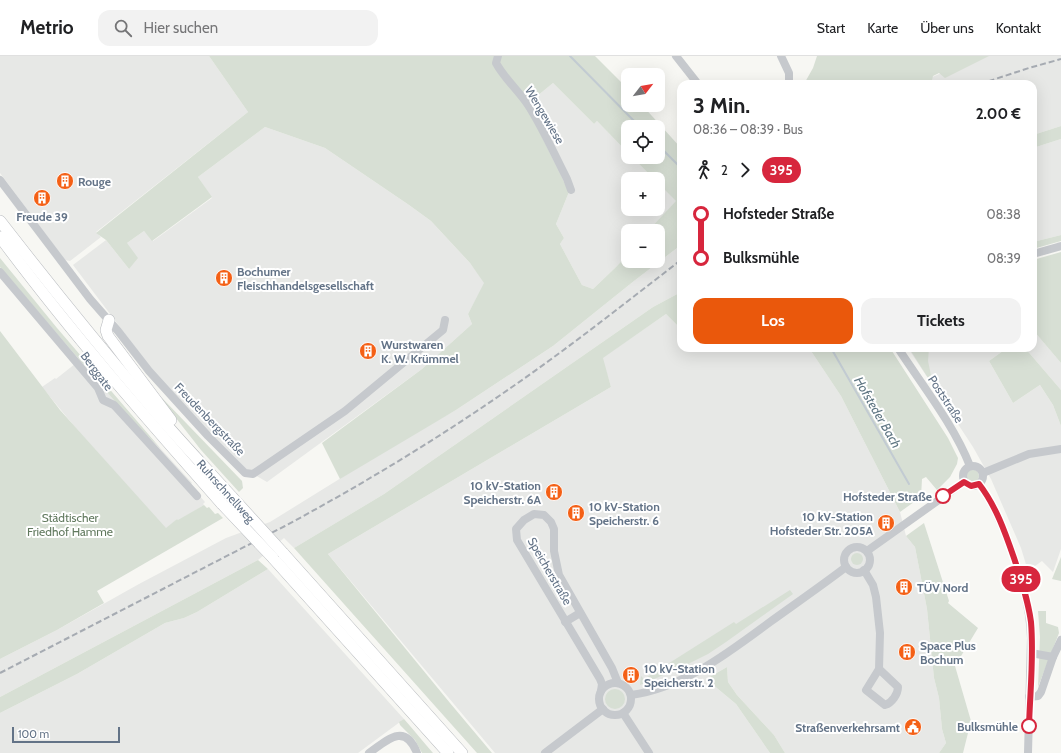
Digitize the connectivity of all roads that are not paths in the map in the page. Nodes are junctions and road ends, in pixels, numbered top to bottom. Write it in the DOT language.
graph roads {
  1 [pos="498,56"];
  2 [pos="676,56"];
  3 [pos="781,56"];
  4 [pos="695,80"];
  5 [pos="789,80"];
  6 [pos="0,180"];
  7 [pos="571,190"];
  8 [pos="0,221"];
  9 [pos="0,237"];
  10 [pos="1061,246"];
  11 [pos="1037,253"];
  12 [pos="0,272"];
  13 [pos="109,320"];
  14 [pos="445,320"];
  15 [pos="901,352"];
  16 [pos="1061,449"];
  17 [pos="970,466"];
  18 [pos="207,469"];
  19 [pos="983,473"];
  20 [pos="964,482"];
  21 [pos="979,484"];
  22 [pos="197,496"];
  23 [pos="227,501"];
  24 [pos="867,552"];
  25 [pos="846,567"];
  26 [pos="864,570"];
  27 [pos="580,613"];
  28 [pos="565,622"];
  29 [pos="1061,640"];
  30 [pos="1031,653"];
  31 [pos="1053,657"];
  32 [pos="879,669"];
  33 [pos="618,683"];
  34 [pos="602,691"];
  35 [pos="631,695"];
  36 [pos="1029,697"];
  37 [pos="602,710"];
  38 [pos="623,713"];
  39 [pos="369,753"];
  40 [pos="417,753"];
  41 [pos="448,753"];
  42 [pos="462,753"];
  43 [pos="545,753"];
  44 [pos="650,753"];
  45 [pos="1028,753"];
  1 -- 7 [label="street, Wengewiese"];
  2 -- 4 [label="street"];
  3 -- 5 [label="street"];
  6 -- 13 [label="street, Freudenbergstraße"];
  8 -- 18 [label="highway, Ruhrschnellweg"];
  9 -- 23 [label="highway, Ruhrschnellweg"];
  10 -- 11 [label="street"];
  12 -- 22 [label="street, Berggate"];
  13 -- 14 [label="street, Freudenbergstraße"];
  13 -- 18 [label="highway"];
  15 -- 17 [label="street, Poststraße"];
  16 -- 19 [label="street"];
  17 -- 19 [label="street"];
  17 -- 20 [label="street"];
  18 -- 23 [label="highway, Ruhrschnellweg"];
  19 -- 21 [label="street"];
  20 -- 21 [label="street"];
  20 -- 24 [label="street"];
  21 -- 30 [label="street"];
  23 -- 41 [label="highway, Ruhrschnellweg, bridge"];
  23 -- 42 [label="highway, Ruhrschnellweg, bridge"];
  24 -- 25 [label="street"];
  24 -- 26 [label="street"];
  25 -- 26 [label="street"];
  25 -- 35 [label="street"];
  26 -- 32 [label="street"];
  27 -- 28 [label="street, Speicherstraße"];
  27 -- 28 [label="street, Speicherstraße"];
  27 -- 33 [label="street, Speicherstraße"];
  28 -- 34 [label="street, Speicherstraße"];
  29 -- 31 [label="street"];
  30 -- 31 [label="street"];
  30 -- 36 [label="street"];
  31 -- 36 [label="street"];
  33 -- 34 [label="street"];
  33 -- 35 [label="street"];
  34 -- 37 [label="street"];
  35 -- 38 [label="street"];
  36 -- 45 [label="street"];
  37 -- 38 [label="street"];
  37 -- 43 [label="street"];
  38 -- 44 [label="street"];
  39 -- 40 [label="street"];
}
